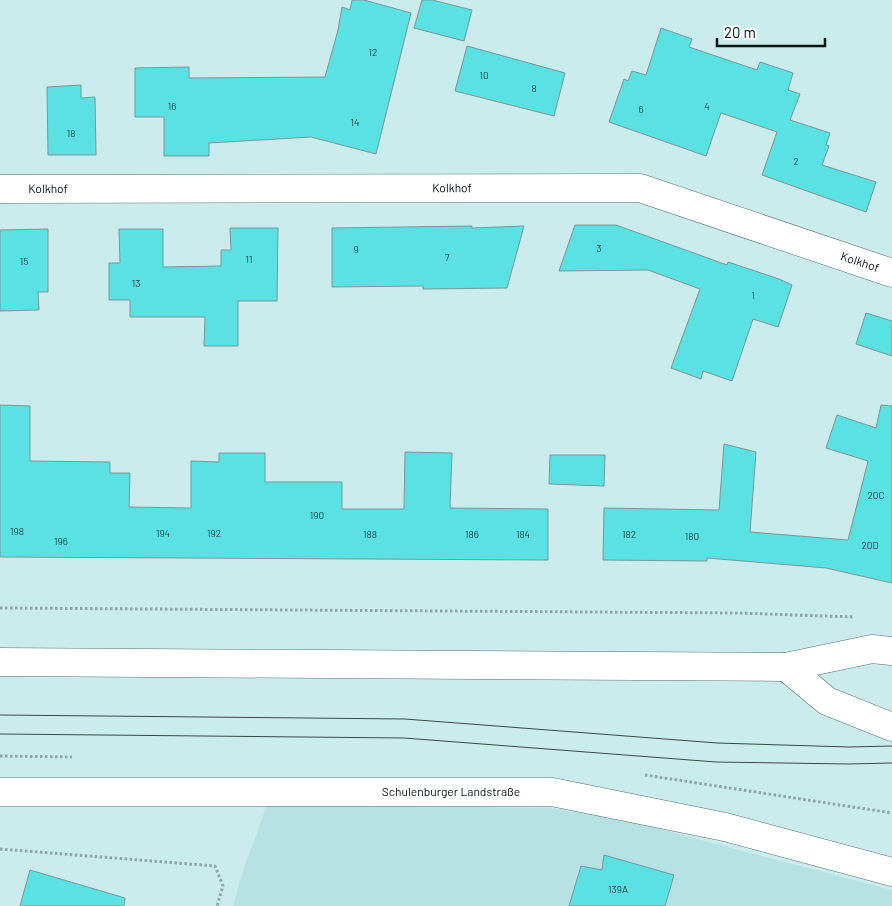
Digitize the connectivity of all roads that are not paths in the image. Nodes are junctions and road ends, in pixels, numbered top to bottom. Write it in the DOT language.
graph roads {
  1 [pos="0,189"];
  2 [pos="892,273"];
  3 [pos="892,651"];
  4 [pos="0,662"];
  5 [pos="786,667"];
  6 [pos="892,727"];
  7 [pos="0,792"];
  8 [pos="892,872"];
  1 -- 2 [label="street, Kolkhof"];
  3 -- 5 [label="street"];
  4 -- 5 [label="street"];
  5 -- 6 [label="street"];
  7 -- 8 [label="street, Schulenburger Landstraße"];
}
